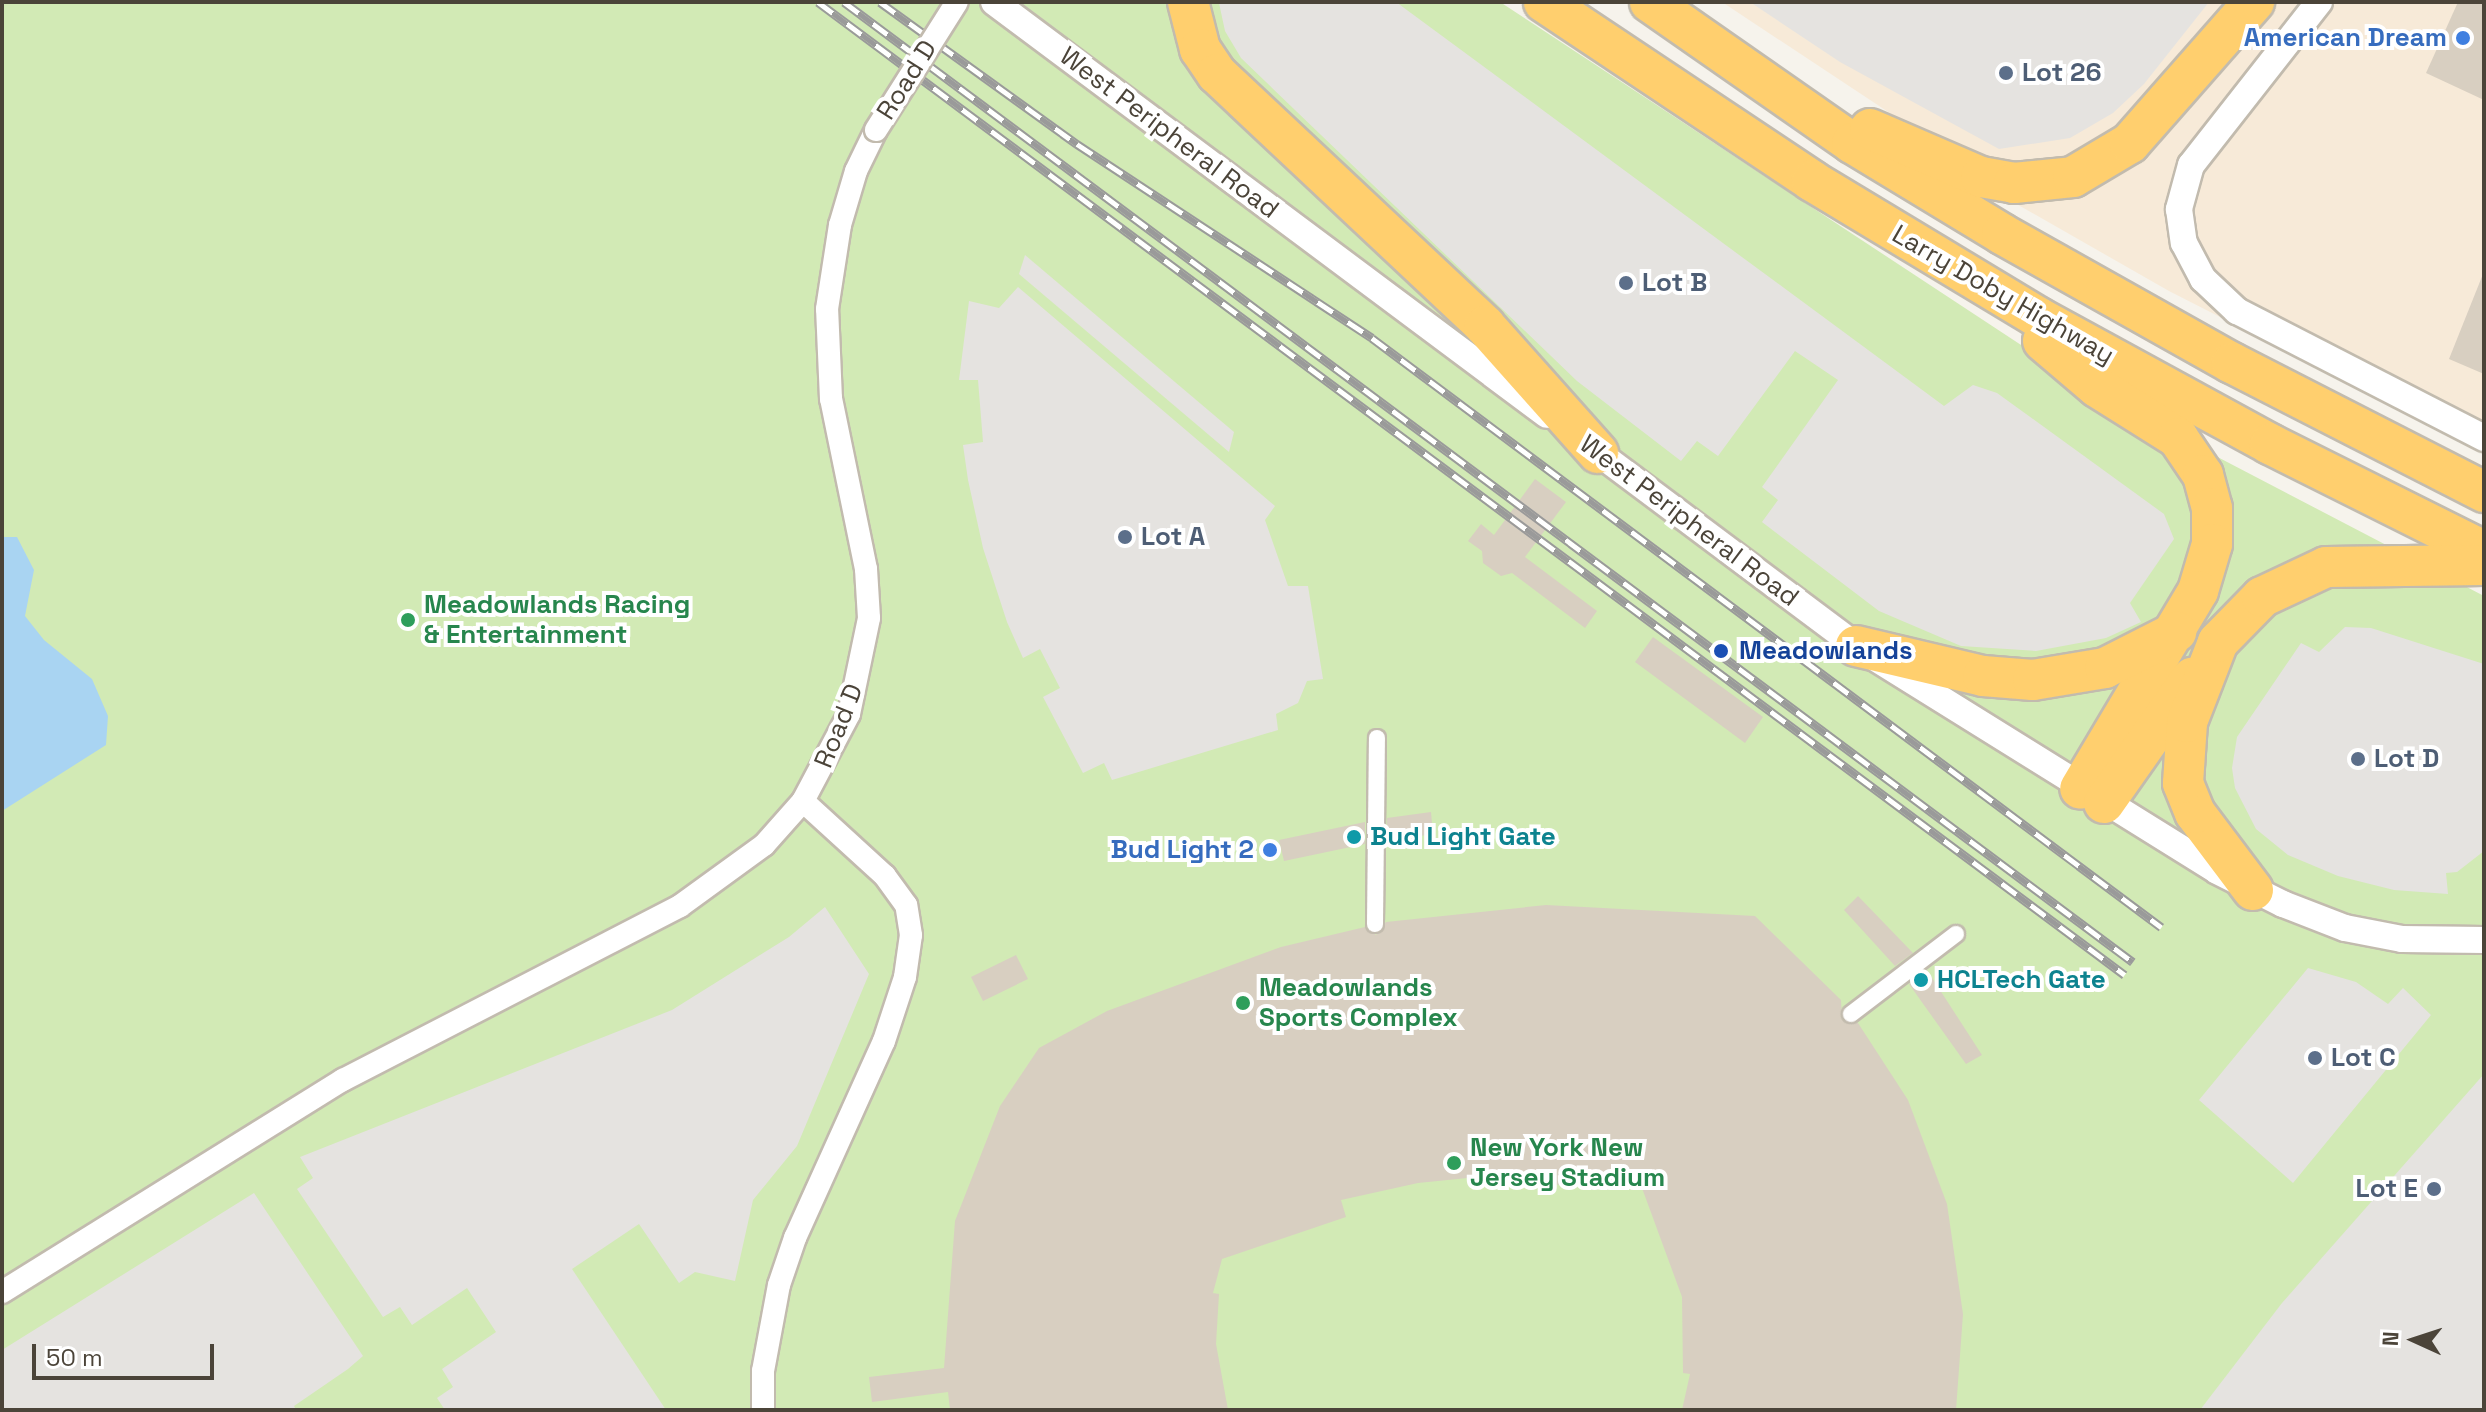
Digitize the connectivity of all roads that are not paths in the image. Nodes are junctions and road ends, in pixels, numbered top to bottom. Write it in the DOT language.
graph roads {
  1 [pos="957,2"];
  2 [pos="994,2"];
  3 [pos="1188,2"];
  4 [pos="1650,2"];
  5 [pos="2254,2"];
  6 [pos="2319,2"];
  7 [pos="1546,5"];
  8 [pos="1782,90"];
  9 [pos="1964,274"];
  10 [pos="2484,438"];
  11 [pos="1598,453"];
  12 [pos="2484,492"];
  13 [pos="2484,551"];
  14 [pos="2484,565"];
  15 [pos="2176,632"];
  16 [pos="1856,646"];
  17 [pos="2208,660"];
  18 [pos="1377,738"];
  19 [pos="2092,796"];
  20 [pos="803,801"];
  21 [pos="2253,890"];
  22 [pos="1375,924"];
  23 [pos="1956,934"];
  24 [pos="2484,940"];
  25 [pos="1851,1014"];
  26 [pos="2,1292"];
  27 [pos="763,1410"];
  1 -- 20 [label="street, Road D, bridge"];
  2 -- 11 [label="street, West Peripheral Road"];
  3 -- 11 [label="highway"];
  4 -- 8 [label="highway, Larry Doby Highway"];
  5 -- 8 [label="highway"];
  6 -- 10 [label="street"];
  7 -- 9 [label="highway, Larry Doby Highway"];
  8 -- 12 [label="highway, Larry Doby Highway"];
  9 -- 13 [label="highway, Larry Doby Highway"];
  9 -- 15 [label="highway"];
  11 -- 16 [label="street, West Peripheral Road"];
  14 -- 17 [label="highway"];
  15 -- 16 [label="highway"];
  15 -- 19 [label="highway"];
  16 -- 19 [label="street, West Peripheral Road"];
  17 -- 19 [label="highway"];
  17 -- 21 [label="highway"];
  18 -- 22 [label="street"];
  19 -- 21 [label="street, West Peripheral Road"];
  20 -- 26 [label="street, Road D"];
  20 -- 27 [label="street"];
  21 -- 24 [label="street, West Peripheral Road"];
  23 -- 25 [label="street"];
}
